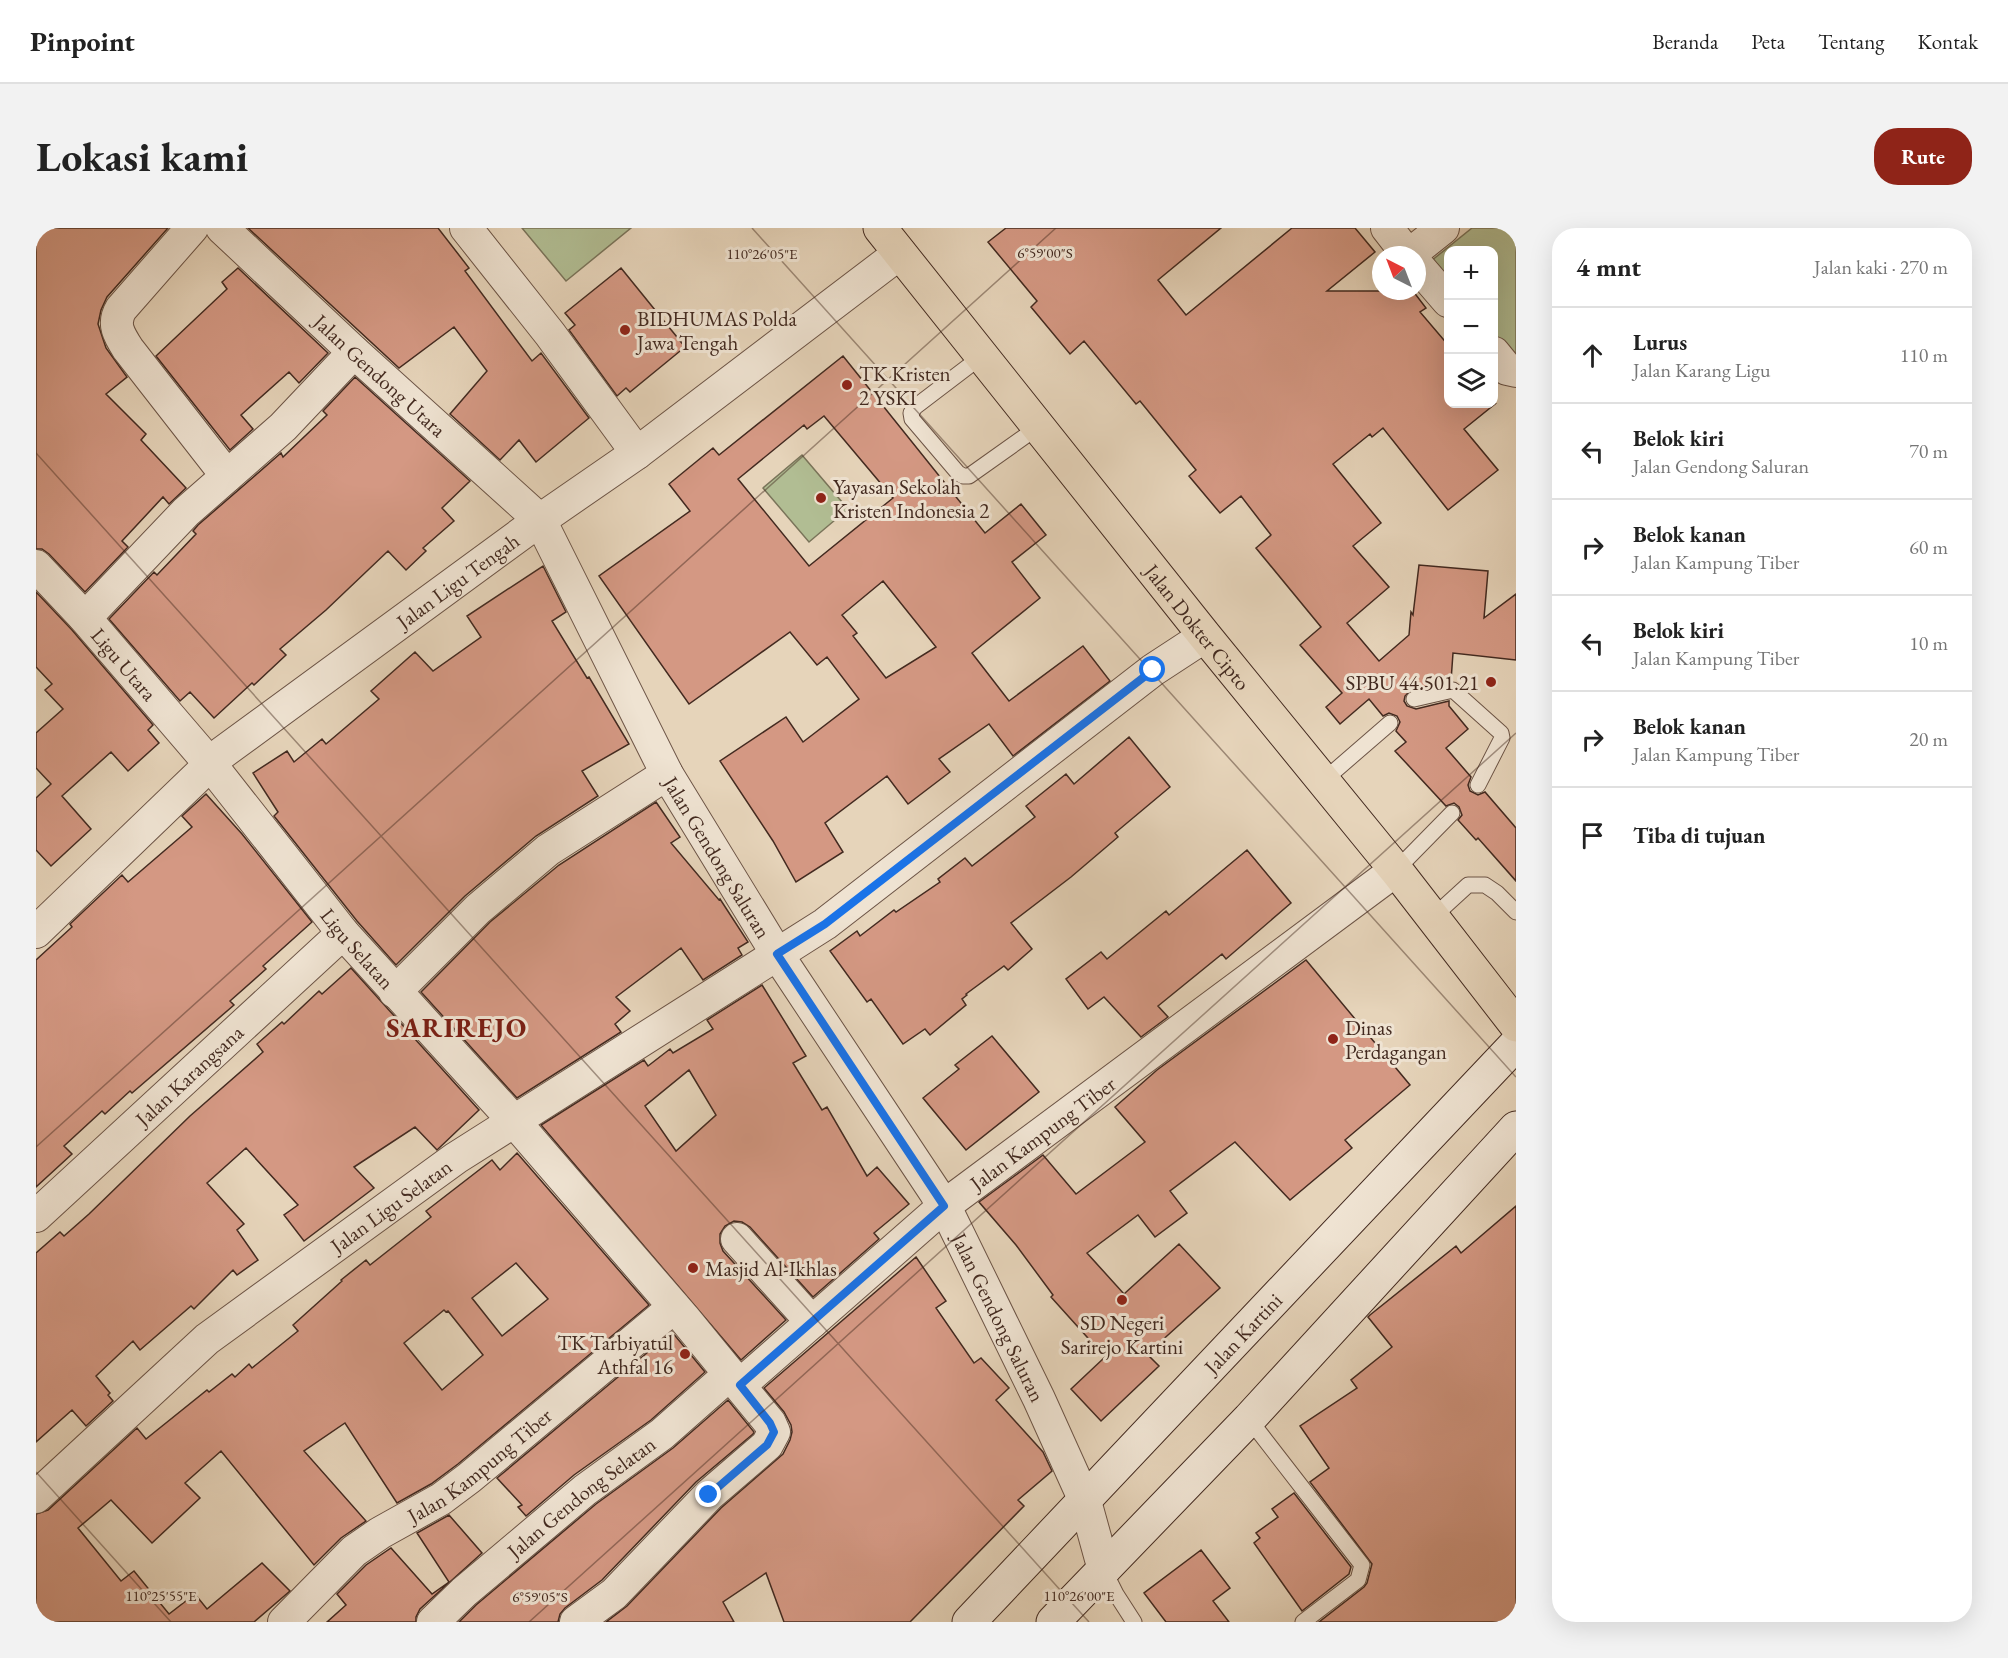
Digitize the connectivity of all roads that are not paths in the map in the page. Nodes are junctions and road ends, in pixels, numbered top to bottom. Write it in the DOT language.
graph roads {
  1 [pos="192,228"];
  2 [pos="222,228"];
  3 [pos="466,228"];
  4 [pos="1387,228"];
  5 [pos="1443,228"];
  6 [pos="890,240"];
  7 [pos="1402,246"];
  8 [pos="1420,246"];
  9 [pos="1426,275"];
  10 [pos="1448,300"];
  11 [pos="354,352"];
  12 [pos="1495,354"];
  13 [pos="982,356"];
  14 [pos="1516,370"];
  15 [pos="1038,427"];
  16 [pos="637,453"];
  17 [pos="227,476"];
  18 [pos="540,520"];
  19 [pos="36,566"];
  20 [pos="86,618"];
  21 [pos="1205,636"];
  22 [pos="1414,699"];
  23 [pos="1389,723"];
  24 [pos="211,765"];
  25 [pos="667,774"];
  26 [pos="1323,781"];
  27 [pos="1479,785"];
  28 [pos="1452,813"];
  29 [pos="1396,870"];
  30 [pos="1516,912"];
  31 [pos="1433,917"];
  32 [pos="36,932"];
  33 [pos="343,933"];
  34 [pos="791,945"];
  35 [pos="395,992"];
  36 [pos="1516,1025"];
  37 [pos="1516,1044"];
  38 [pos="514,1121"];
  39 [pos="1516,1128"];
  40 [pos="944,1206"];
  41 [pos="36,1216"];
  42 [pos="737,1239"];
  43 [pos="674,1307"];
  44 [pos="812,1322"];
  45 [pos="735,1379"];
  46 [pos="1249,1419"];
  47 [pos="36,1497"];
  48 [pos="1085,1500"];
  49 [pos="1104,1570"];
  50 [pos="284,1622"];
  51 [pos="433,1622"];
  52 [pos="576,1622"];
  53 [pos="969,1622"];
  54 [pos="1053,1622"];
  55 [pos="1134,1622"];
  56 [pos="1303,1622"];
  1 -- 17 [label="street"];
  2 -- 11 [label="street, Jalan Gendong Utara"];
  3 -- 16 [label="street"];
  4 -- 7 [label="street"];
  5 -- 8 [label="street"];
  6 -- 13 [label="highway, Jalan Dokter Cipto"];
  6 -- 16 [label="street, Jalan Ligu Tengah"];
  9 -- 10 [label="street"];
  11 -- 17 [label="street"];
  11 -- 18 [label="street, Jalan Gendong Utara"];
  12 -- 14 [label="street"];
  13 -- 15 [label="highway, Jalan Dokter Cipto"];
  13 -- 15 [label="lane"];
  15 -- 21 [label="highway, Jalan Dokter Cipto"];
  16 -- 18 [label="street, Jalan Ligu Tengah"];
  17 -- 20 [label="street"];
  18 -- 24 [label="street, Jalan Ligu Tengah"];
  18 -- 25 [label="street, Jalan Gendong Saluran"];
  19 -- 20 [label="street, Ligu Utara"];
  20 -- 24 [label="street, Ligu Utara"];
  21 -- 26 [label="highway, Jalan Dokter Cipto"];
  21 -- 34 [label="street, Jalan Ligu Selatan"];
  22 -- 27 [label="lane"];
  23 -- 26 [label="lane"];
  24 -- 32 [label="street, Jalan Ligu Tengah"];
  24 -- 33 [label="street, Ligu Selatan"];
  25 -- 34 [label="street, Jalan Gendong Saluran"];
  25 -- 35 [label="street"];
  26 -- 29 [label="highway, Jalan Dokter Cipto"];
  28 -- 29 [label="lane"];
  29 -- 31 [label="highway, Jalan Dokter Cipto"];
  29 -- 40 [label="street, Jalan Kampung Tiber"];
  30 -- 31 [label="lane"];
  31 -- 36 [label="highway, Jalan Dokter Cipto"];
  33 -- 35 [label="street, Ligu Selatan"];
  33 -- 41 [label="street, Jalan Karangsana"];
  34 -- 38 [label="street, Jalan Ligu Selatan"];
  34 -- 40 [label="street, Jalan Gendong Saluran"];
  35 -- 38 [label="street, Ligu Selatan"];
  37 -- 48 [label="main road, Jalan Kartini"];
  38 -- 43 [label="street, Ligu Selatan"];
  38 -- 47 [label="street, Jalan Ligu Selatan"];
  39 -- 46 [label="main road"];
  40 -- 44 [label="street, Jalan Kampung Tiber"];
  40 -- 48 [label="street, Jalan Gendong Saluran"];
  42 -- 44 [label="street"];
  43 -- 45 [label="street"];
  43 -- 50 [label="street, Jalan Kampung Tiber"];
  44 -- 45 [label="street, Jalan Kampung Tiber"];
  45 -- 51 [label="street, Jalan Gendong Selatan"];
  45 -- 52 [label="street"];
  46 -- 49 [label="main road"];
  46 -- 56 [label="lane"];
  48 -- 49 [label="street, Jalan Gendong Saluran"];
  48 -- 53 [label="main road, Jalan Kartini"];
  49 -- 54 [label="main road"];
  49 -- 55 [label="lane"];
}
